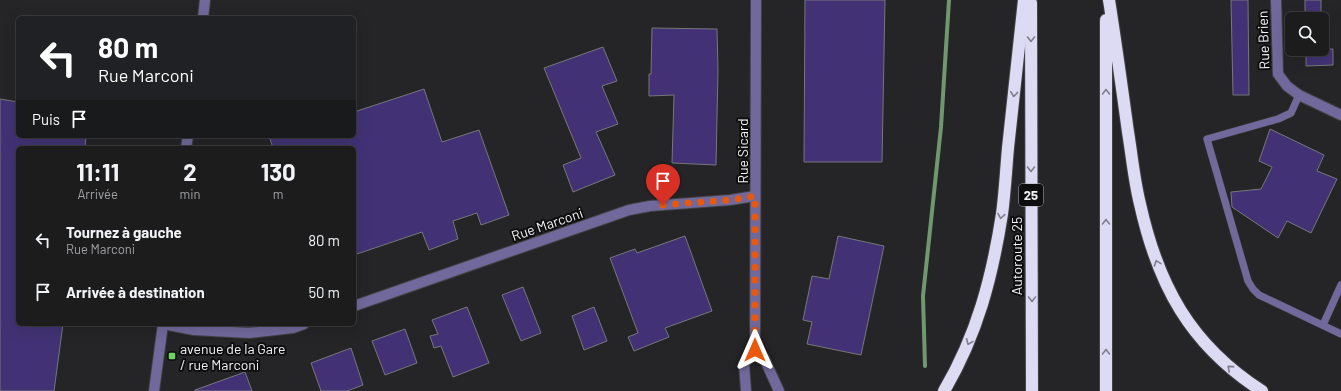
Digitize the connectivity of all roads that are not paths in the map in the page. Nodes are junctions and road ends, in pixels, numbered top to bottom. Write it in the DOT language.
graph roads {
  1 [pos="205,0"];
  2 [pos="756,0"];
  3 [pos="1024,0"];
  4 [pos="1030,0"];
  5 [pos="1106,0"];
  6 [pos="1109,0"];
  7 [pos="1276,0"];
  8 [pos="203,16"];
  9 [pos="1299,95"];
  10 [pos="1341,115"];
  11 [pos="755,196"];
  12 [pos="1341,285"];
  13 [pos="356,305"];
  14 [pos="1323,325"];
  15 [pos="163,326"];
  16 [pos="173,326"];
  17 [pos="298,326"];
  18 [pos="1341,334"];
  19 [pos="755,350"];
  20 [pos="154,391"];
  21 [pos="746,391"];
  22 [pos="779,391"];
  23 [pos="944,391"];
  24 [pos="1032,391"];
  25 [pos="1106,391"];
  26 [pos="1262,391"];
  1 -- 8 [label="street"];
  2 -- 11 [label="street, Rue Sicard"];
  3 -- 23 [label="highway, one-way"];
  4 -- 24 [label="highway, Autoroute 25 / 25, one-way"];
  25 -- 5 [label="highway, one-way"];
  26 -- 6 [label="highway, one-way"];
  7 -- 9 [label="street, Rue Brien"];
  9 -- 10 [label="street, Rue Brien"];
  9 -- 14 [label="lane"];
  11 -- 13 [label="street, Rue Marconi"];
  11 -- 19 [label="street, Rue Sicard"];
  12 -- 14 [label="lane"];
  14 -- 18 [label="lane"];
  15 -- 20 [label="street"];
  16 -- 17 [label="street"];
  19 -- 21 [label="street"];
  19 -- 22 [label="street"];
}
